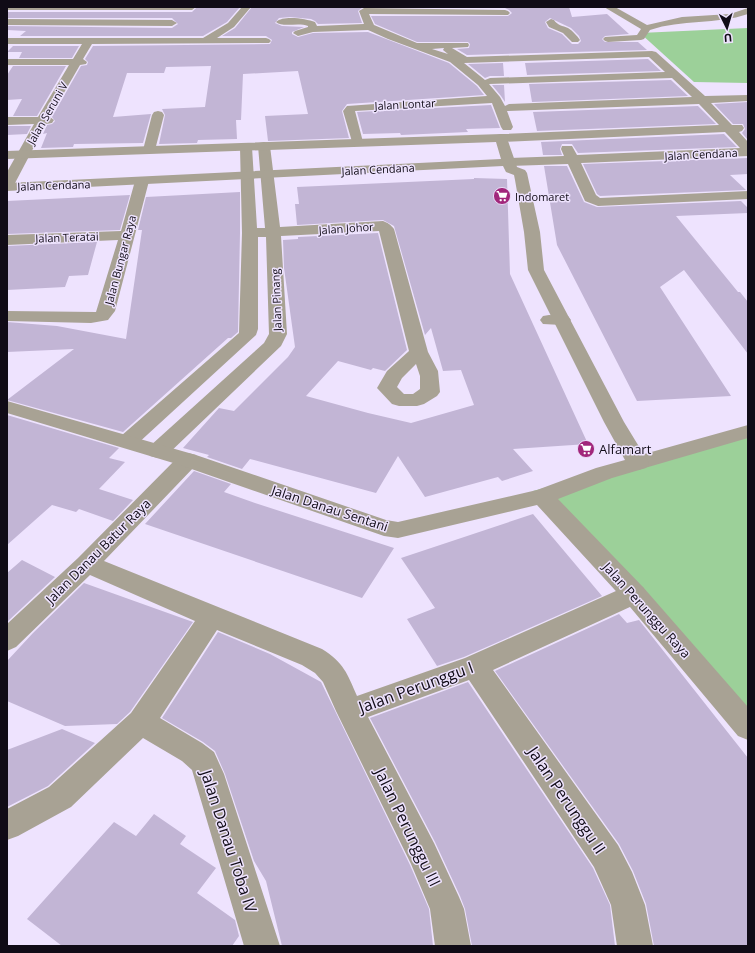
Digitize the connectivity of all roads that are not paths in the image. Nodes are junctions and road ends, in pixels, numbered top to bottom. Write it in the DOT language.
graph roads {
  1 [pos="7,7"];
  2 [pos="47,7"];
  3 [pos="192,7"];
  4 [pos="247,7"];
  5 [pos="608,7"];
  6 [pos="364,9"];
  7 [pos="748,11"];
  8 [pos="505,13"];
  9 [pos="7,22"];
  10 [pos="32,22"];
  11 [pos="281,22"];
  12 [pos="552,22"];
  13 [pos="172,23"];
  14 [pos="370,27"];
  15 [pos="646,28"];
  16 [pos="313,29"];
  17 [pos="298,33"];
  18 [pos="448,37"];
  19 [pos="207,40"];
  20 [pos="597,40"];
  21 [pos="10,41"];
  22 [pos="92,41"];
  23 [pos="147,41"];
  24 [pos="266,41"];
  25 [pos="559,41"];
  26 [pos="474,44"];
  27 [pos="460,45"];
  28 [pos="417,46"];
  29 [pos="582,46"];
  30 [pos="448,50"];
  31 [pos="465,60"];
  32 [pos="80,62"];
  33 [pos="8,64"];
  34 [pos="676,75"];
  35 [pos="490,81"];
  36 [pos="748,98"];
  37 [pos="496,99"];
  38 [pos="702,100"];
  39 [pos="509,108"];
  40 [pos="158,115"];
  41 [pos="7,121"];
  42 [pos="42,125"];
  43 [pos="521,128"];
  44 [pos="730,128"];
  45 [pos="748,128"];
  46 [pos="557,135"];
  47 [pos="501,138"];
  48 [pos="357,142"];
  49 [pos="246,146"];
  50 [pos="264,146"];
  51 [pos="748,149"];
  52 [pos="149,150"];
  53 [pos="748,152"];
  54 [pos="26,155"];
  55 [pos="7,156"];
  56 [pos="573,160"];
  57 [pos="510,166"];
  58 [pos="267,175"];
  59 [pos="248,176"];
  60 [pos="142,181"];
  61 [pos="10,186"];
  62 [pos="748,195"];
  63 [pos="270,202"];
  64 [pos="249,203"];
  65 [pos="273,232"];
  66 [pos="250,233"];
  67 [pos="127,235"];
  68 [pos="7,240"];
  69 [pos="7,316"];
  70 [pos="419,352"];
  71 [pos="7,407"];
  72 [pos="748,431"];
  73 [pos="128,442"];
  74 [pos="158,451"];
  75 [pos="188,460"];
  76 [pos="631,465"];
  77 [pos="542,496"];
  78 [pos="87,564"];
  79 [pos="634,594"];
  80 [pos="212,617"];
  81 [pos="7,640"];
  82 [pos="475,666"];
  83 [pos="350,712"];
  84 [pos="141,722"];
  85 [pos="748,727"];
  86 [pos="7,825"];
  87 [pos="262,946"];
  88 [pos="454,946"];
  89 [pos="634,946"];
  1 -- 2 [label="street"];
  2 -- 3 [label="street"];
  2 -- 10 [label="street"];
  3 -- 13 [label="street"];
  4 -- 19 [label="street"];
  5 -- 15 [label="street"];
  6 -- 8 [label="street"];
  6 -- 14 [label="street"];
  7 -- 15 [label="street"];
  9 -- 10 [label="street"];
  10 -- 13 [label="street"];
  10 -- 21 [label="street"];
  11 -- 16 [label="street"];
  12 -- 29 [label="street"];
  13 -- 23 [label="street"];
  14 -- 16 [label="street"];
  14 -- 28 [label="street"];
  15 -- 20 [label="street"];
  16 -- 17 [label="street"];
  18 -- 27 [label="street"];
  19 -- 23 [label="street"];
  19 -- 24 [label="street"];
  21 -- 22 [label="street"];
  22 -- 23 [label="street"];
  22 -- 32 [label="street, Jalan Seruni V"];
  25 -- 29 [label="street"];
  26 -- 27 [label="street"];
  27 -- 28 [label="street"];
  28 -- 37 [label="street"];
  29 -- 31 [label="street"];
  29 -- 34 [label="street"];
  30 -- 31 [label="street"];
  31 -- 35 [label="street"];
  32 -- 33 [label="street"];
  32 -- 42 [label="street, Jalan Seruni V"];
  34 -- 35 [label="street"];
  34 -- 38 [label="street"];
  35 -- 39 [label="street"];
  36 -- 38 [label="street"];
  37 -- 47 [label="street"];
  37 -- 48 [label="street, Jalan Lontar"];
  38 -- 39 [label="street"];
  38 -- 44 [label="street"];
  39 -- 43 [label="street"];
  40 -- 52 [label="street"];
  41 -- 42 [label="street"];
  42 -- 54 [label="street, Jalan Seruni V"];
  43 -- 46 [label="street, Jalan Cendana"];
  43 -- 47 [label="street, Jalan Cendana"];
  44 -- 45 [label="street, Jalan Cendana"];
  44 -- 46 [label="street, Jalan Cendana"];
  44 -- 51 [label="street"];
  46 -- 56 [label="street"];
  47 -- 48 [label="street, Jalan Cendana"];
  47 -- 57 [label="street"];
  48 -- 50 [label="street, Jalan Cendana"];
  49 -- 50 [label="street, Jalan Cendana"];
  49 -- 52 [label="street, Jalan Cendana"];
  49 -- 59 [label="street, Jalan Pinang"];
  50 -- 58 [label="street, Jalan Pinang"];
  52 -- 54 [label="street, Jalan Cendana"];
  53 -- 56 [label="street, Jalan Cendana"];
  54 -- 55 [label="street, Jalan Cendana"];
  54 -- 61 [label="street, Jalan Seruni V"];
  56 -- 57 [label="street, Jalan Cendana"];
  56 -- 62 [label="street"];
  57 -- 58 [label="street, Jalan Cendana"];
  57 -- 76 [label="street"];
  58 -- 59 [label="street, Jalan Cendana"];
  58 -- 63 [label="street, Jalan Pinang"];
  59 -- 60 [label="street, Jalan Cendana"];
  59 -- 64 [label="street, Jalan Pinang"];
  60 -- 61 [label="street, Jalan Cendana"];
  60 -- 67 [label="street, Jalan Bungar Raya"];
  63 -- 64 [label="street"];
  63 -- 65 [label="street, Jalan Pinang"];
  64 -- 66 [label="street, Jalan Pinang"];
  65 -- 66 [label="street, Jalan Johor"];
  65 -- 70 [label="street, Jalan Johor"];
  65 -- 74 [label="street, Jalan Pinang"];
  66 -- 73 [label="street, Jalan Pinang"];
  67 -- 68 [label="street, Jalan Teratai"];
  67 -- 69 [label="street, Jalan Bungar Raya"];
  71 -- 73 [label="street, Jalan Danau Sentani"];
  72 -- 76 [label="street, Jalan Danau Sentani"];
  73 -- 74 [label="street, Jalan Danau Sentani"];
  74 -- 75 [label="street, Jalan Danau Sentani"];
  75 -- 77 [label="street, Jalan Danau Sentani"];
  75 -- 78 [label="street, Jalan Danau Batur Raya"];
  76 -- 77 [label="street, Jalan Danau Sentani"];
  77 -- 79 [label="street, Jalan Perunggu Raya"];
  78 -- 80 [label="street, Jalan Perunggu I"];
  78 -- 81 [label="street, Jalan Danau Batur Raya"];
  79 -- 82 [label="street, Jalan Perunggu I"];
  79 -- 85 [label="street, Jalan Perunggu Raya"];
  80 -- 83 [label="street, Jalan Perunggu I"];
  80 -- 84 [label="street"];
  82 -- 83 [label="street, Jalan Perunggu I"];
  82 -- 89 [label="street, Jalan Perunggu II"];
  83 -- 88 [label="street, Jalan Perunggu III"];
  84 -- 86 [label="street"];
  84 -- 87 [label="street, Jalan Danau Toba IV"];
}
